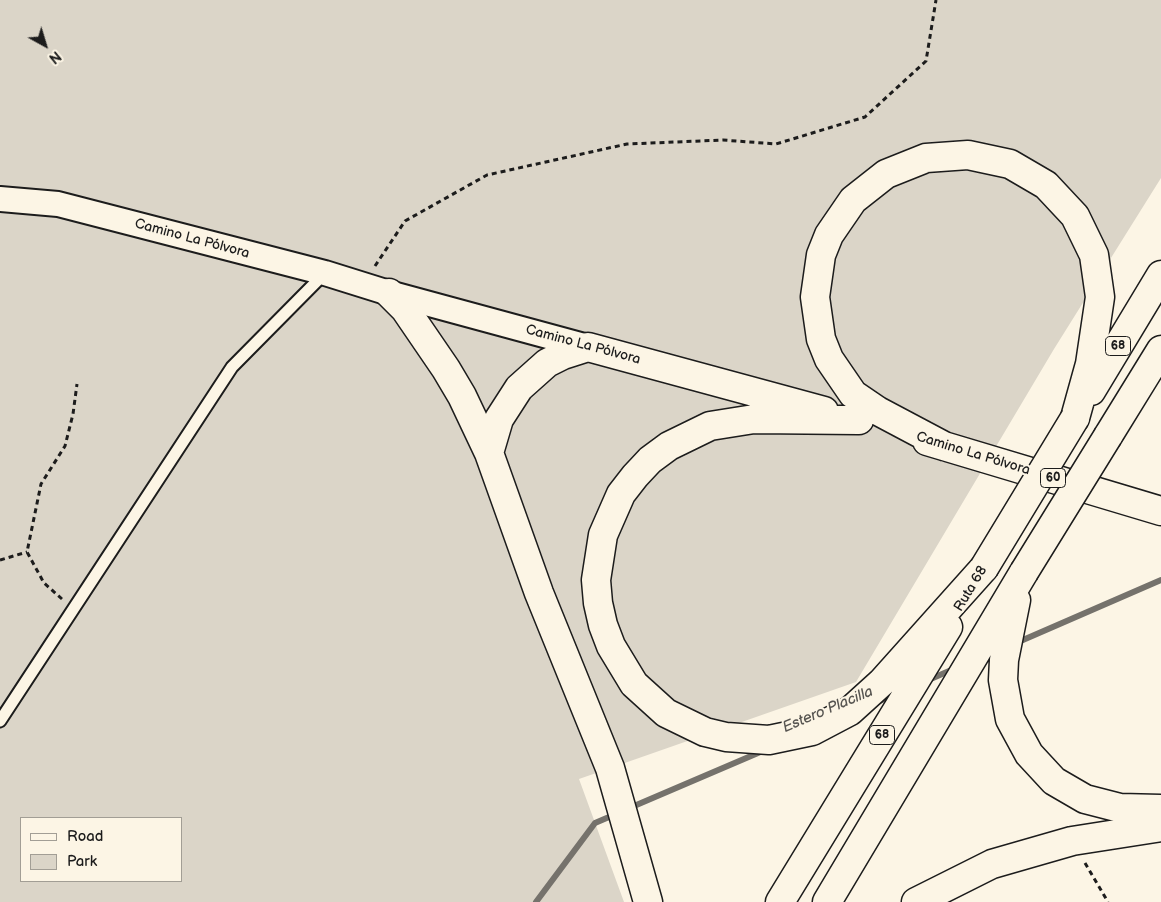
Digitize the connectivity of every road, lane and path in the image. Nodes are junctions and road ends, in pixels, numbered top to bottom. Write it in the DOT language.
graph roads {
  1 [pos="936,0"];
  2 [pos="0,199"];
  3 [pos="325,273"];
  4 [pos="1161,275"];
  5 [pos="363,285"];
  6 [pos="389,293"];
  7 [pos="588,347"];
  8 [pos="1158,358"];
  9 [pos="76,384"];
  10 [pos="1075,418"];
  11 [pos="859,420"];
  12 [pos="944,446"];
  13 [pos="489,453"];
  14 [pos="1161,511"];
  15 [pos="27,552"];
  16 [pos="0,560"];
  17 [pos="984,568"];
  18 [pos="1024,572"];
  19 [pos="73,610"];
  20 [pos="0,721"];
  21 [pos="1161,809"];
  22 [pos="1161,827"];
  23 [pos="1072,841"];
  24 [pos="648,902"];
  25 [pos="780,902"];
  26 [pos="827,902"];
  27 [pos="916,902"];
  28 [pos="1108,902"];
  1 -- 5 [label="path"];
  2 -- 3 [label="street, Camino La Pólvora"];
  3 -- 5 [label="street, Camino La Pólvora"];
  3 -- 19 [label="lane"];
  4 -- 10 [label="highway, Ruta 68 / 68"];
  5 -- 6 [label="street, Camino La Pólvora"];
  6 -- 7 [label="street, Camino La Pólvora"];
  6 -- 13 [label="highway"];
  7 -- 11 [label="highway, Camino La Pólvora"];
  7 -- 13 [label="highway"];
  8 -- 18 [label="highway, bridge"];
  9 -- 15 [label="path"];
  10 -- 12 [label="highway"];
  10 -- 17 [label="highway, Ruta 68 / 68, bridge"];
  11 -- 12 [label="highway, Camino La Pólvora"];
  11 -- 17 [label="highway"];
  12 -- 14 [label="highway, Camino La Pólvora / 60"];
  13 -- 24 [label="highway"];
  15 -- 16 [label="path"];
  15 -- 19 [label="path"];
  17 -- 25 [label="highway, Ruta 68 / 68"];
  18 -- 21 [label="highway"];
  18 -- 26 [label="highway"];
  19 -- 20 [label="lane"];
  22 -- 23 [label="highway"];
  23 -- 27 [label="highway"];
  23 -- 28 [label="path"];
}
